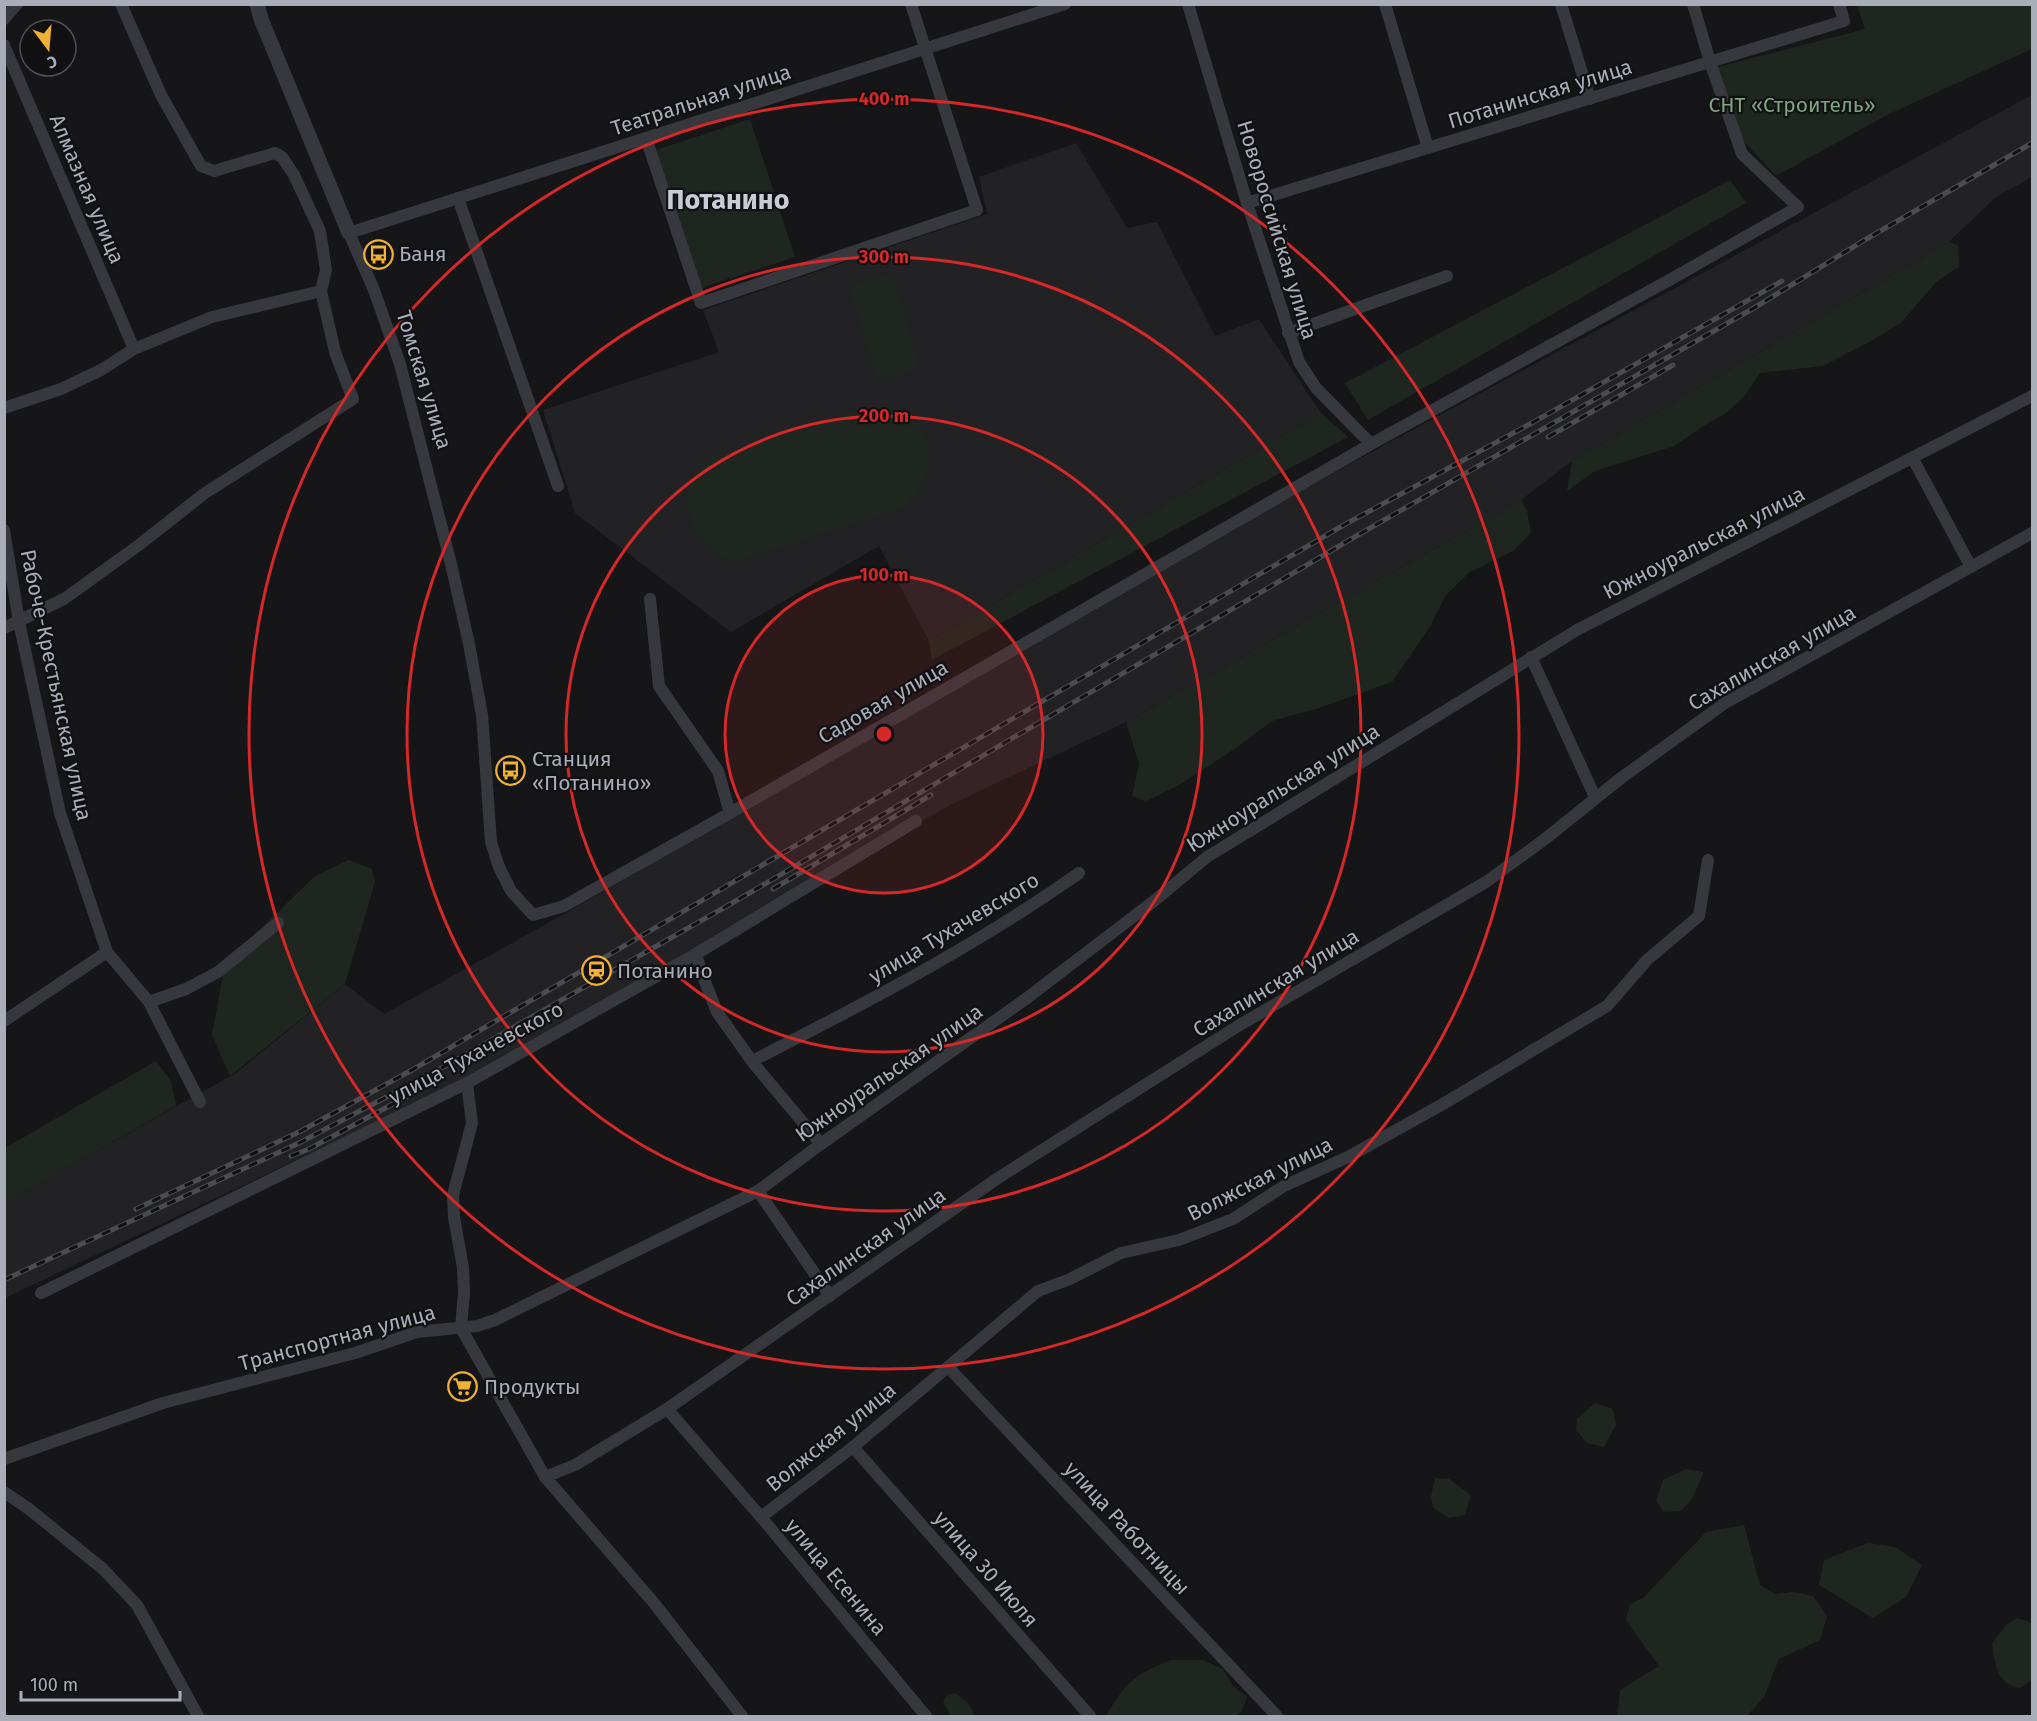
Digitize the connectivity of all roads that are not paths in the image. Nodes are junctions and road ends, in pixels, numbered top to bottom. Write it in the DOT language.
graph roads {
  1 [pos="17,4"];
  2 [pos="121,4"];
  3 [pos="257,4"];
  4 [pos="911,4"];
  5 [pos="1065,4"];
  6 [pos="1188,4"];
  7 [pos="1385,4"];
  8 [pos="1561,4"];
  9 [pos="1693,4"];
  10 [pos="1839,4"];
  11 [pos="4,19"];
  12 [pos="4,45"];
  13 [pos="925,49"];
  14 [pos="1710,62"];
  15 [pos="1590,99"];
  16 [pos="645,138"];
  17 [pos="1428,148"];
  18 [pos="458,198"];
  19 [pos="1247,203"];
  20 [pos="349,233"];
  21 [pos="1447,276"];
  22 [pos="321,291"];
  23 [pos="1288,333"];
  24 [pos="134,349"];
  25 [pos="2032,396"];
  26 [pos="4,408"];
  27 [pos="1371,444"];
  28 [pos="1913,459"];
  29 [pos="558,486"];
  30 [pos="4,530"];
  31 [pos="2032,533"];
  32 [pos="1971,567"];
  33 [pos="650,599"];
  34 [pos="19,622"];
  35 [pos="4,628"];
  36 [pos="1531,657"];
  37 [pos="488,786"];
  38 [pos="1595,797"];
  39 [pos="730,813"];
  40 [pos="916,821"];
  41 [pos="1708,860"];
  42 [pos="1079,873"];
  43 [pos="278,923"];
  44 [pos="107,952"];
  45 [pos="696,954"];
  46 [pos="149,1002"];
  47 [pos="4,1021"];
  48 [pos="752,1061"];
  49 [pos="467,1083"];
  50 [pos="200,1102"];
  51 [pos="821,1144"];
  52 [pos="758,1191"];
  53 [pos="41,1293"];
  54 [pos="830,1296"];
  55 [pos="461,1328"];
  56 [pos="948,1366"];
  57 [pos="667,1409"];
  58 [pos="853,1447"];
  59 [pos="4,1459"];
  60 [pos="545,1477"];
  61 [pos="4,1492"];
  62 [pos="761,1517"];
  63 [pos="198,1716"];
  64 [pos="742,1716"];
  65 [pos="926,1716"];
  66 [pos="1090,1716"];
  67 [pos="1277,1716"];
  1 -- 11 [label="street"];
  2 -- 22 [label="street"];
  3 -- 20 [label="street, Томская улица"];
  4 -- 13 [label="street"];
  5 -- 13 [label="street, Театральная улица"];
  6 -- 19 [label="street, Новороссийская улица"];
  7 -- 17 [label="street"];
  8 -- 15 [label="street"];
  9 -- 14 [label="street"];
  10 -- 14 [label="street, Потанинская улица"];
  12 -- 24 [label="street, Алмазная улица"];
  13 -- 16 [label="street, Театральная улица"];
  13 -- 16 [label="street"];
  14 -- 15 [label="street, Потанинская улица"];
  14 -- 27 [label="street, Садовая улица"];
  15 -- 17 [label="street, Потанинская улица"];
  16 -- 18 [label="street, Театральная улица"];
  17 -- 19 [label="street, Потанинская улица"];
  18 -- 20 [label="street, Театральная улица"];
  18 -- 29 [label="street"];
  19 -- 23 [label="street, Новороссийская улица"];
  20 -- 37 [label="street, Томская улица"];
  21 -- 23 [label="street"];
  22 -- 24 [label="street"];
  22 -- 34 [label="street"];
  23 -- 27 [label="street, Новороссийская улица"];
  24 -- 26 [label="street"];
  25 -- 28 [label="street, Южноуральская улица"];
  27 -- 39 [label="street, Садовая улица"];
  28 -- 32 [label="street"];
  28 -- 36 [label="street, Южноуральская улица"];
  30 -- 34 [label="street, Рабоче-Крестьянская улица"];
  31 -- 32 [label="street, Сахалинская улица"];
  32 -- 38 [label="street, Сахалинская улица"];
  33 -- 39 [label="street"];
  34 -- 35 [label="street"];
  34 -- 44 [label="street, Рабоче-Крестьянская улица"];
  36 -- 38 [label="street"];
  36 -- 51 [label="street, Южноуральская улица"];
  37 -- 39 [label="street, Садовая улица"];
  38 -- 54 [label="street, Сахалинская улица"];
  40 -- 45 [label="street, улица Тухачевского"];
  41 -- 56 [label="street, Волжская улица"];
  42 -- 48 [label="street, улица Тухачевского"];
  43 -- 46 [label="street"];
  44 -- 46 [label="street, Рабоче-Крестьянская улица"];
  44 -- 47 [label="street"];
  45 -- 48 [label="street"];
  45 -- 49 [label="street, улица Тухачевского"];
  46 -- 50 [label="street, Рабоче-Крестьянская улица"];
  48 -- 51 [label="street"];
  49 -- 53 [label="street, улица Тухачевского"];
  49 -- 55 [label="street"];
  51 -- 52 [label="street, Южноуральская улица"];
  52 -- 54 [label="street"];
  52 -- 55 [label="street, Южноуральская улица"];
  54 -- 57 [label="street, Сахалинская улица"];
  55 -- 59 [label="street, Транспортная улица"];
  55 -- 60 [label="street, Транспортная улица"];
  56 -- 58 [label="street, Волжская улица"];
  56 -- 67 [label="street, улица Работницы"];
  57 -- 60 [label="street, Сахалинская улица"];
  57 -- 62 [label="street, улица Есенина"];
  58 -- 62 [label="street, Волжская улица"];
  58 -- 66 [label="street, улица 30 Июля"];
  60 -- 64 [label="street, Транспортная улица"];
  61 -- 63 [label="street"];
  62 -- 65 [label="street, улица Есенина"];
}
